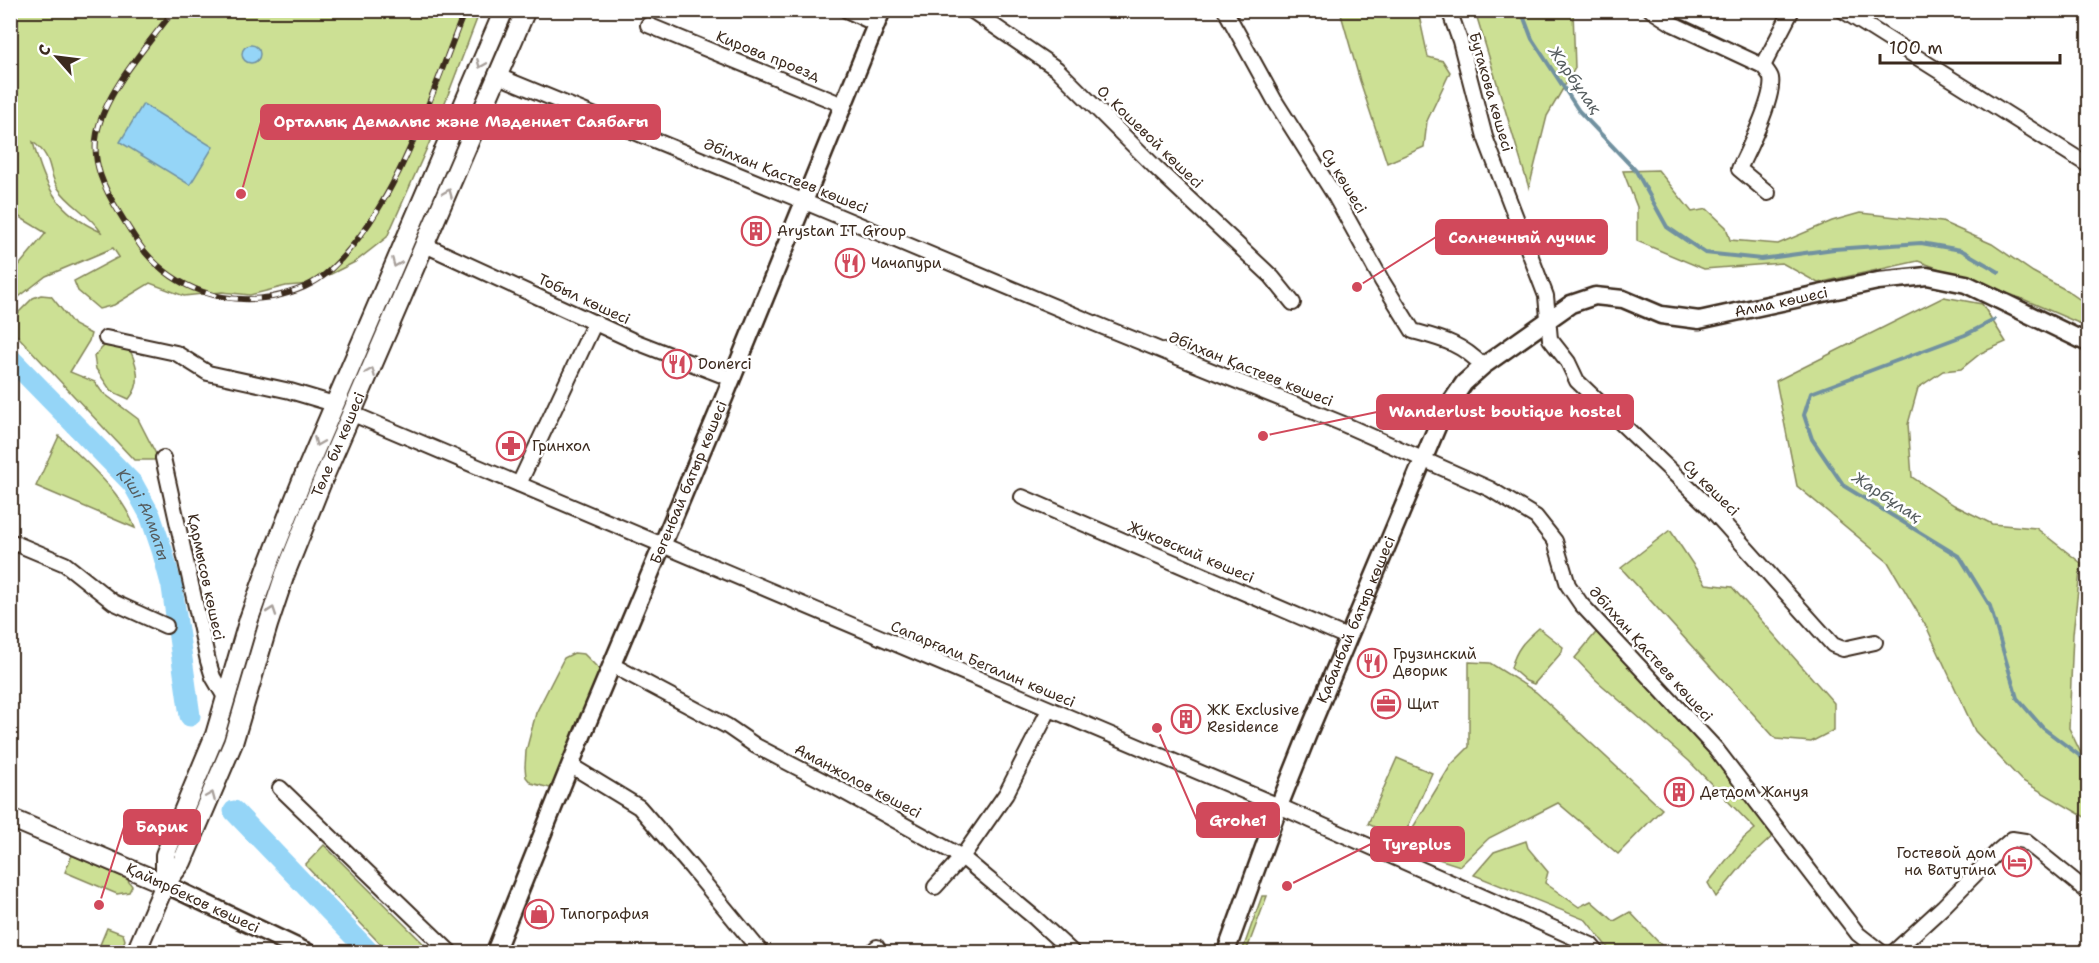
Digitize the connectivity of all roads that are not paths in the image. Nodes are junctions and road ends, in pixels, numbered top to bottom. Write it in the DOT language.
graph roads {
  1 [pos="504,10"];
  2 [pos="526,10"];
  3 [pos="846,10"];
  4 [pos="971,10"];
  5 [pos="1225,10"];
  6 [pos="1449,10"];
  7 [pos="1651,10"];
  8 [pos="1792,10"];
  9 [pos="1842,10"];
  10 [pos="879,17"];
  11 [pos="648,25"];
  12 [pos="1763,66"];
  13 [pos="498,76"];
  14 [pos="843,105"];
  15 [pos="2088,165"];
  16 [pos="1768,193"];
  17 [pos="805,202"];
  18 [pos="425,245"];
  19 [pos="1293,303"];
  20 [pos="1549,318"];
  21 [pos="595,322"];
  22 [pos="106,338"];
  23 [pos="2088,343"];
  24 [pos="1483,366"];
  25 [pos="732,379"];
  26 [pos="334,405"];
  27 [pos="352,414"];
  28 [pos="163,458"];
  29 [pos="1425,459"];
  30 [pos="519,484"];
  31 [pos="1022,497"];
  32 [pos="10,541"];
  33 [pos="663,546"];
  34 [pos="166,626"];
  35 [pos="1347,637"];
  36 [pos="1875,642"];
  37 [pos="612,665"];
  38 [pos="226,699"];
  39 [pos="1049,710"];
  40 [pos="570,765"];
  41 [pos="280,788"];
  42 [pos="1279,806"];
  43 [pos="10,818"];
  44 [pos="962,857"];
  45 [pos="165,884"];
  46 [pos="935,887"];
  47 [pos="2088,892"];
  48 [pos="136,952"];
  49 [pos="307,952"];
  50 [pos="450,952"];
  51 [pos="495,952"];
  52 [pos="760,952"];
  53 [pos="1072,952"];
  54 [pos="1226,952"];
  55 [pos="1597,952"];
  56 [pos="1881,952"];
  57 [pos="1894,952"];
  1 -- 26 [label="main road, Төле би көшесі, one-way"];
  2 -- 13 [label="main road, Төле би көшесі"];
  3 -- 10 [label="street"];
  4 -- 19 [label="street, О. Кошевой көшесі"];
  5 -- 24 [label="street, Су көшесі"];
  6 -- 20 [label="street, Бутакова көшесі"];
  7 -- 12 [label="street"];
  8 -- 12 [label="street"];
  9 -- 15 [label="street"];
  10 -- 14 [label="street, Бөгенбай батыр көшесі"];
  11 -- 14 [label="street, Кирова проезд"];
  12 -- 16 [label="street"];
  13 -- 17 [label="street, Әбілхан Қастеев көшесі"];
  18 -- 13 [label="main road, Төле би көшесі, one-way"];
  14 -- 17 [label="street, Бөгенбай батыр көшесі"];
  17 -- 25 [label="street, Бөгенбай батыр көшесі"];
  17 -- 29 [label="street, Әбілхан Қастеев көшесі"];
  18 -- 21 [label="street, Тобыл көшесі"];
  27 -- 18 [label="main road, Төле би көшесі, one-way"];
  20 -- 23 [label="street, Алма көшесі"];
  20 -- 24 [label="street, Алма көшесі"];
  20 -- 36 [label="street, Су көшесі"];
  21 -- 25 [label="street, Тобыл көшесі"];
  21 -- 30 [label="street"];
  22 -- 26 [label="street"];
  24 -- 29 [label="street, Қабанбай батыр көшесі"];
  25 -- 33 [label="street, Бөгенбай батыр көшесі"];
  26 -- 38 [label="main road, Төле би көшесі, one-way"];
  27 -- 30 [label="street, Сапарғали Бегалин көшесі"];
  45 -- 27 [label="main road, Төле би көшесі, one-way"];
  28 -- 38 [label="street, Қармысов көшесі"];
  29 -- 35 [label="street, Қабанбай батыр көшесі"];
  29 -- 56 [label="street, Әбілхан Қастеев көшесі"];
  30 -- 33 [label="street, Сапарғали Бегалин көшесі"];
  31 -- 35 [label="street, Жуковский көшесі"];
  32 -- 34 [label="street"];
  33 -- 37 [label="street, Бөгенбай батыр көшесі"];
  33 -- 39 [label="street, Сапарғали Бегалин көшесі"];
  35 -- 42 [label="street, Қабанбай батыр көшесі"];
  37 -- 40 [label="street, Бөгенбай батыр көшесі"];
  37 -- 44 [label="street, Аманжолов көшесі"];
  38 -- 45 [label="main road, Төле би көшесі"];
  39 -- 42 [label="street, Сапарғали Бегалин көшесі"];
  39 -- 44 [label="street"];
  40 -- 51 [label="street, Бөгенбай батыр көшесі"];
  40 -- 52 [label="street"];
  41 -- 50 [label="street"];
  42 -- 54 [label="street, Қабанбай батыр көшесі"];
  42 -- 55 [label="street, Сапарғали Бегалин көшесі"];
  43 -- 45 [label="main road, Қайырбеков көшесі"];
  44 -- 46 [label="street"];
  44 -- 53 [label="street, Аманжолов көшесі"];
  45 -- 48 [label="main road, Төле би көшесі"];
  45 -- 49 [label="street, Қайырбеков көшесі"];
  47 -- 57 [label="street"];
}
